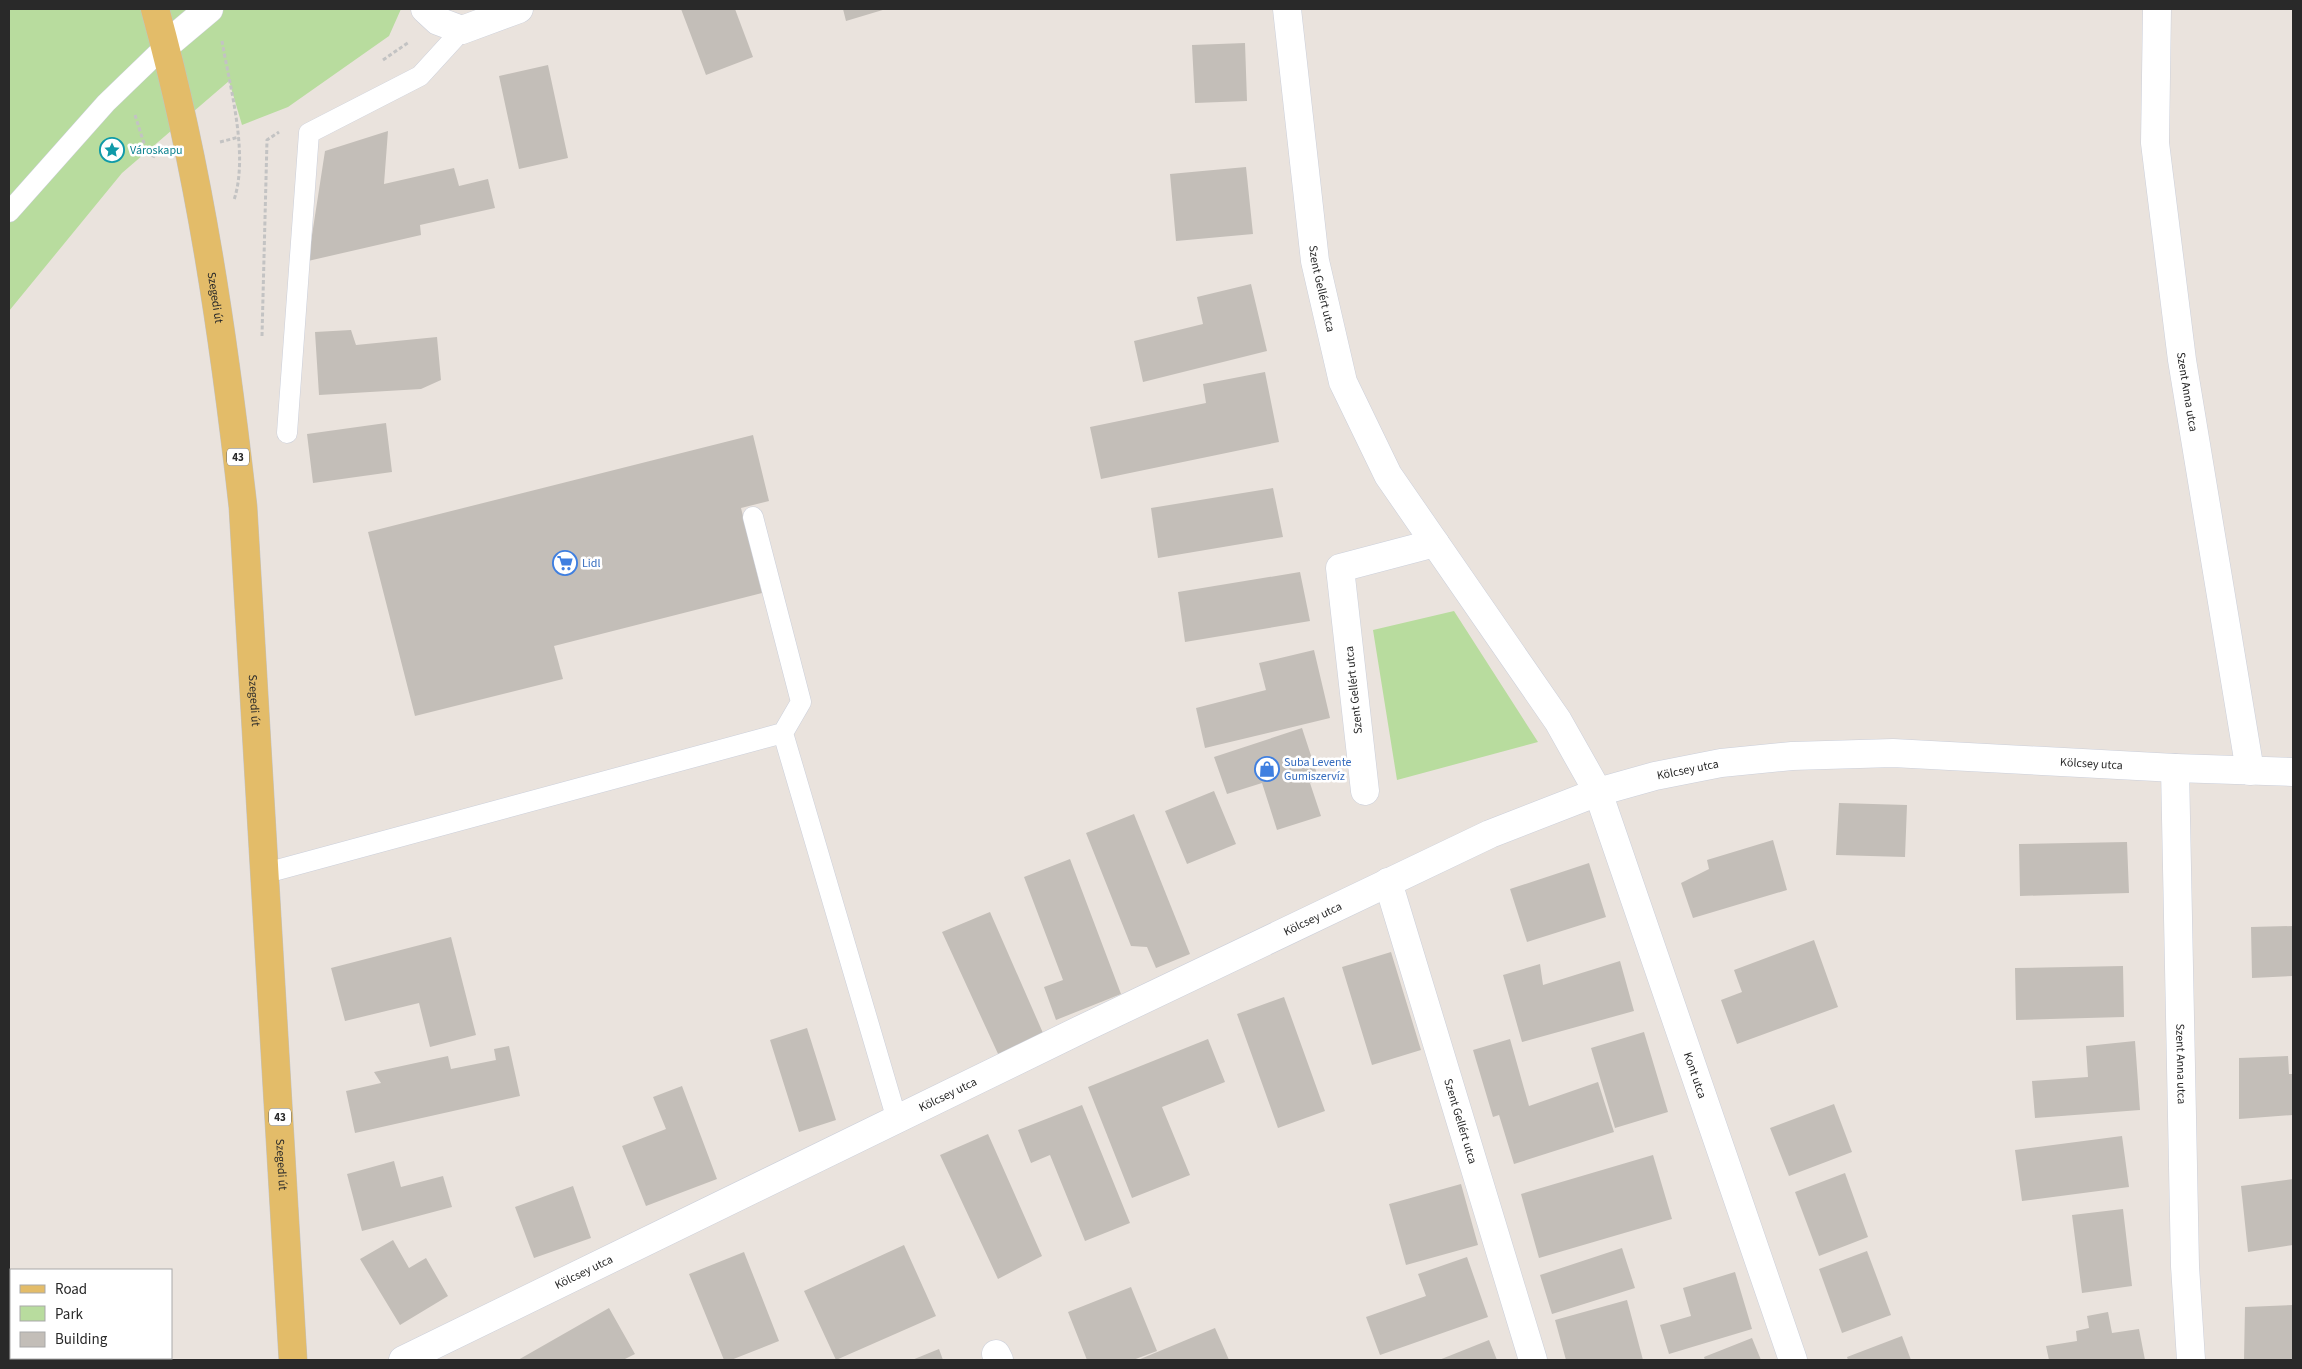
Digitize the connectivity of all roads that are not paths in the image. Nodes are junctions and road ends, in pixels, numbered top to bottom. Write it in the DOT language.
graph roads {
  1 [pos="155,9"];
  2 [pos="425,9"];
  3 [pos="519,9"];
  4 [pos="1287,9"];
  5 [pos="2157,9"];
  6 [pos="207,10"];
  7 [pos="462,30"];
  8 [pos="165,46"];
  9 [pos="9,212"];
  10 [pos="288,433"];
  11 [pos="753,518"];
  12 [pos="1435,543"];
  13 [pos="783,733"];
  14 [pos="2175,768"];
  15 [pos="2250,771"];
  16 [pos="2293,772"];
  17 [pos="1365,791"];
  18 [pos="1598,792"];
  19 [pos="266,873"];
  20 [pos="1388,882"];
  21 [pos="897,1120"];
  22 [pos="293,1360"];
  23 [pos="404,1360"];
  24 [pos="1533,1360"];
  25 [pos="1793,1360"];
  26 [pos="2191,1360"];
  1 -- 8 [label="main road, 43"];
  2 -- 7 [label="street"];
  3 -- 7 [label="street"];
  4 -- 12 [label="street, Szent Gellért utca"];
  5 -- 15 [label="street, Szent Anna utca"];
  6 -- 8 [label="street"];
  7 -- 10 [label="lane"];
  8 -- 9 [label="lane"];
  8 -- 19 [label="main road, Szegedi út / 43"];
  11 -- 13 [label="lane"];
  12 -- 17 [label="street, Szent Gellért utca"];
  12 -- 18 [label="street, Szent Gellért utca"];
  13 -- 19 [label="lane"];
  13 -- 21 [label="lane"];
  14 -- 15 [label="street, Kölcsey utca"];
  14 -- 18 [label="street, Kölcsey utca"];
  14 -- 26 [label="street, Szent Anna utca"];
  15 -- 16 [label="street, Kölcsey utca"];
  18 -- 20 [label="street, Kölcsey utca"];
  18 -- 25 [label="street, Kont utca"];
  19 -- 22 [label="main road, Szegedi út / 43"];
  20 -- 21 [label="street, Kölcsey utca"];
  20 -- 24 [label="street, Szent Gellért utca"];
  21 -- 23 [label="street, Kölcsey utca"];
}
